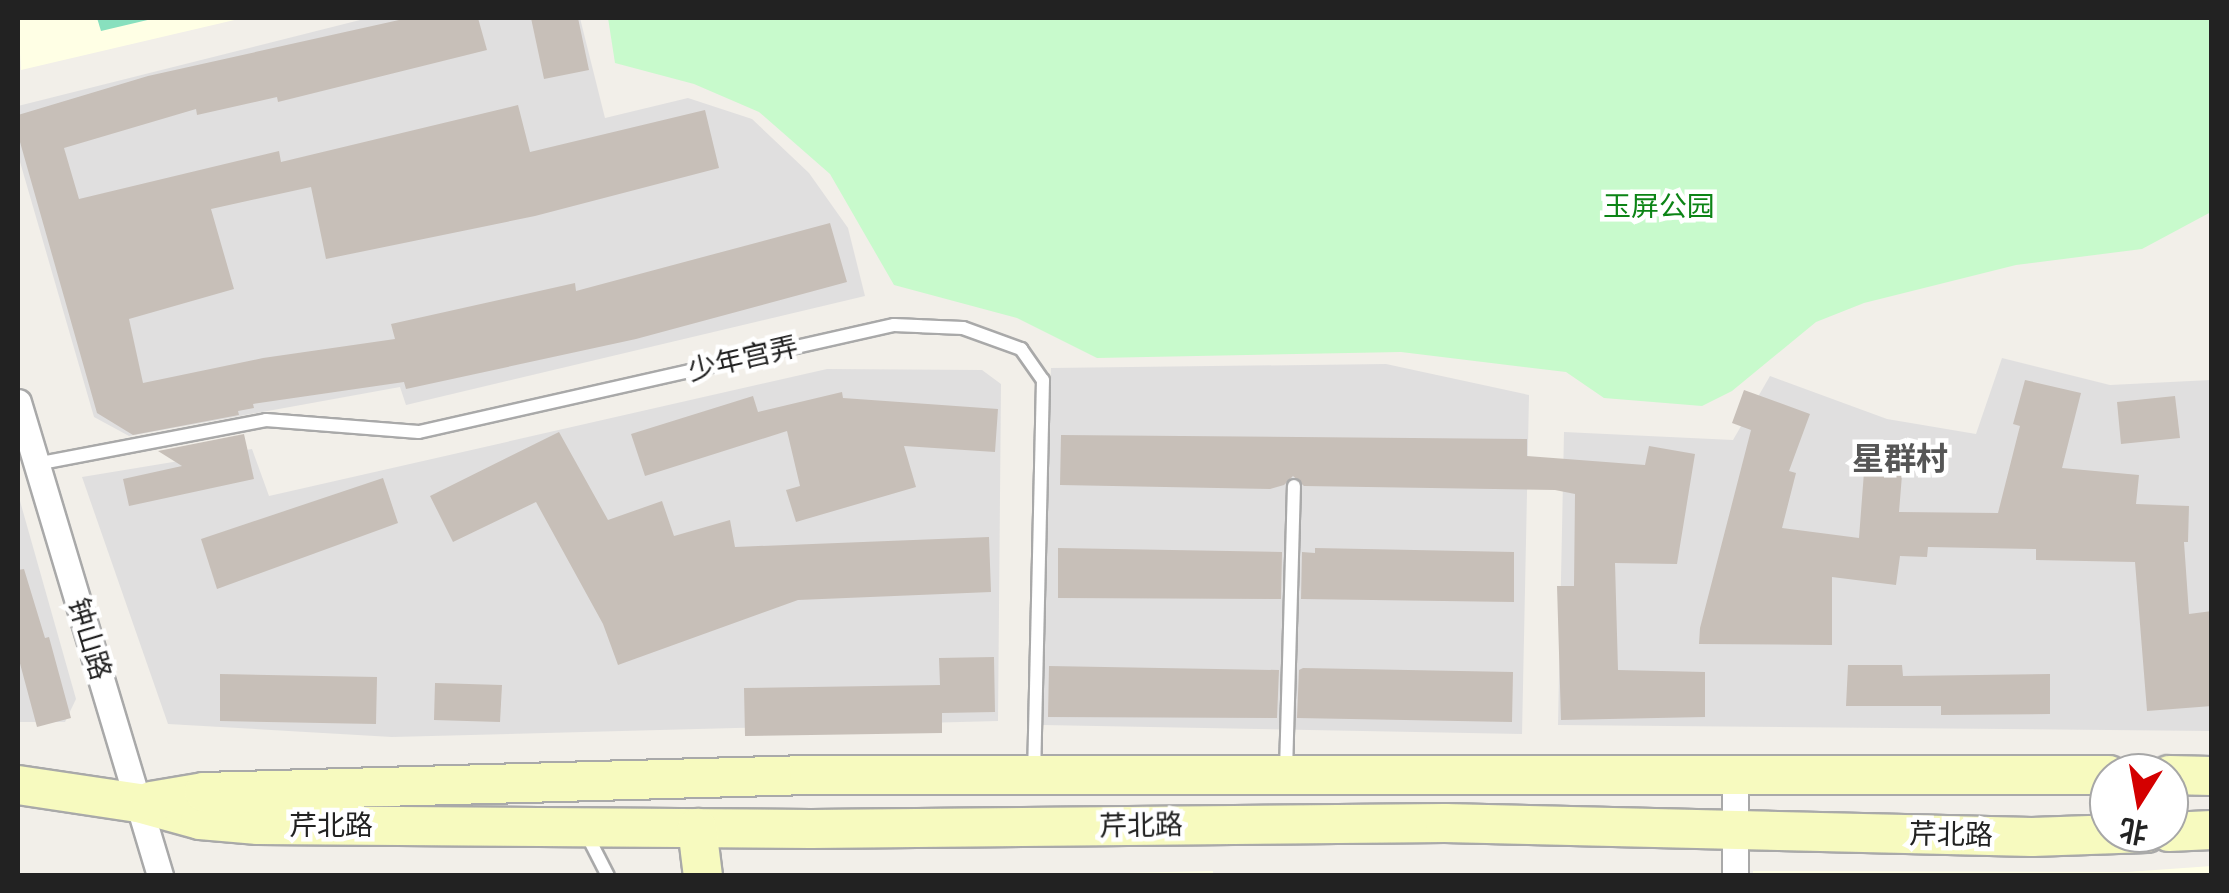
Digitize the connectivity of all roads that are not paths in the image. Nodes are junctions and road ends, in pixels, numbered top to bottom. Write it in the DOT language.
graph roads {
  1 [pos="18,402"];
  2 [pos="36,464"];
  3 [pos="1294,486"];
  4 [pos="1286,774"];
  5 [pos="809,775"];
  6 [pos="1034,775"];
  7 [pos="1736,775"];
  8 [pos="2089,776"];
  9 [pos="18,785"];
  10 [pos="138,803"];
  11 [pos="583,828"];
  12 [pos="697,828"];
  13 [pos="812,830"];
  14 [pos="1736,830"];
  15 [pos="2089,836"];
  16 [pos="160,876"];
  17 [pos="608,876"];
  18 [pos="703,876"];
  19 [pos="1735,876"];
  1 -- 2 [label="street, 钟山路"];
  2 -- 6 [label="lane, 少年宫弄"];
  2 -- 10 [label="street, 钟山路"];
  3 -- 4 [label="lane"];
  4 -- 6 [label="main road, 芹北路"];
  4 -- 7 [label="main road, 芹北路"];
  5 -- 6 [label="main road, 芹北路"];
  5 -- 10 [label="main road, 芹北路"];
  5 -- 13 [label="main road"];
  7 -- 8 [label="main road, 芹北路"];
  7 -- 14 [label="street"];
  9 -- 10 [label="main road, 芹北路"];
  10 -- 11 [label="main road, 芹北路"];
  10 -- 16 [label="street, 钟山路"];
  11 -- 12 [label="main road, 芹北路"];
  11 -- 17 [label="lane"];
  12 -- 13 [label="main road, 芹北路"];
  12 -- 18 [label="main road"];
  13 -- 14 [label="main road, 芹北路"];
  14 -- 15 [label="main road, 芹北路"];
  14 -- 19 [label="street"];
}
